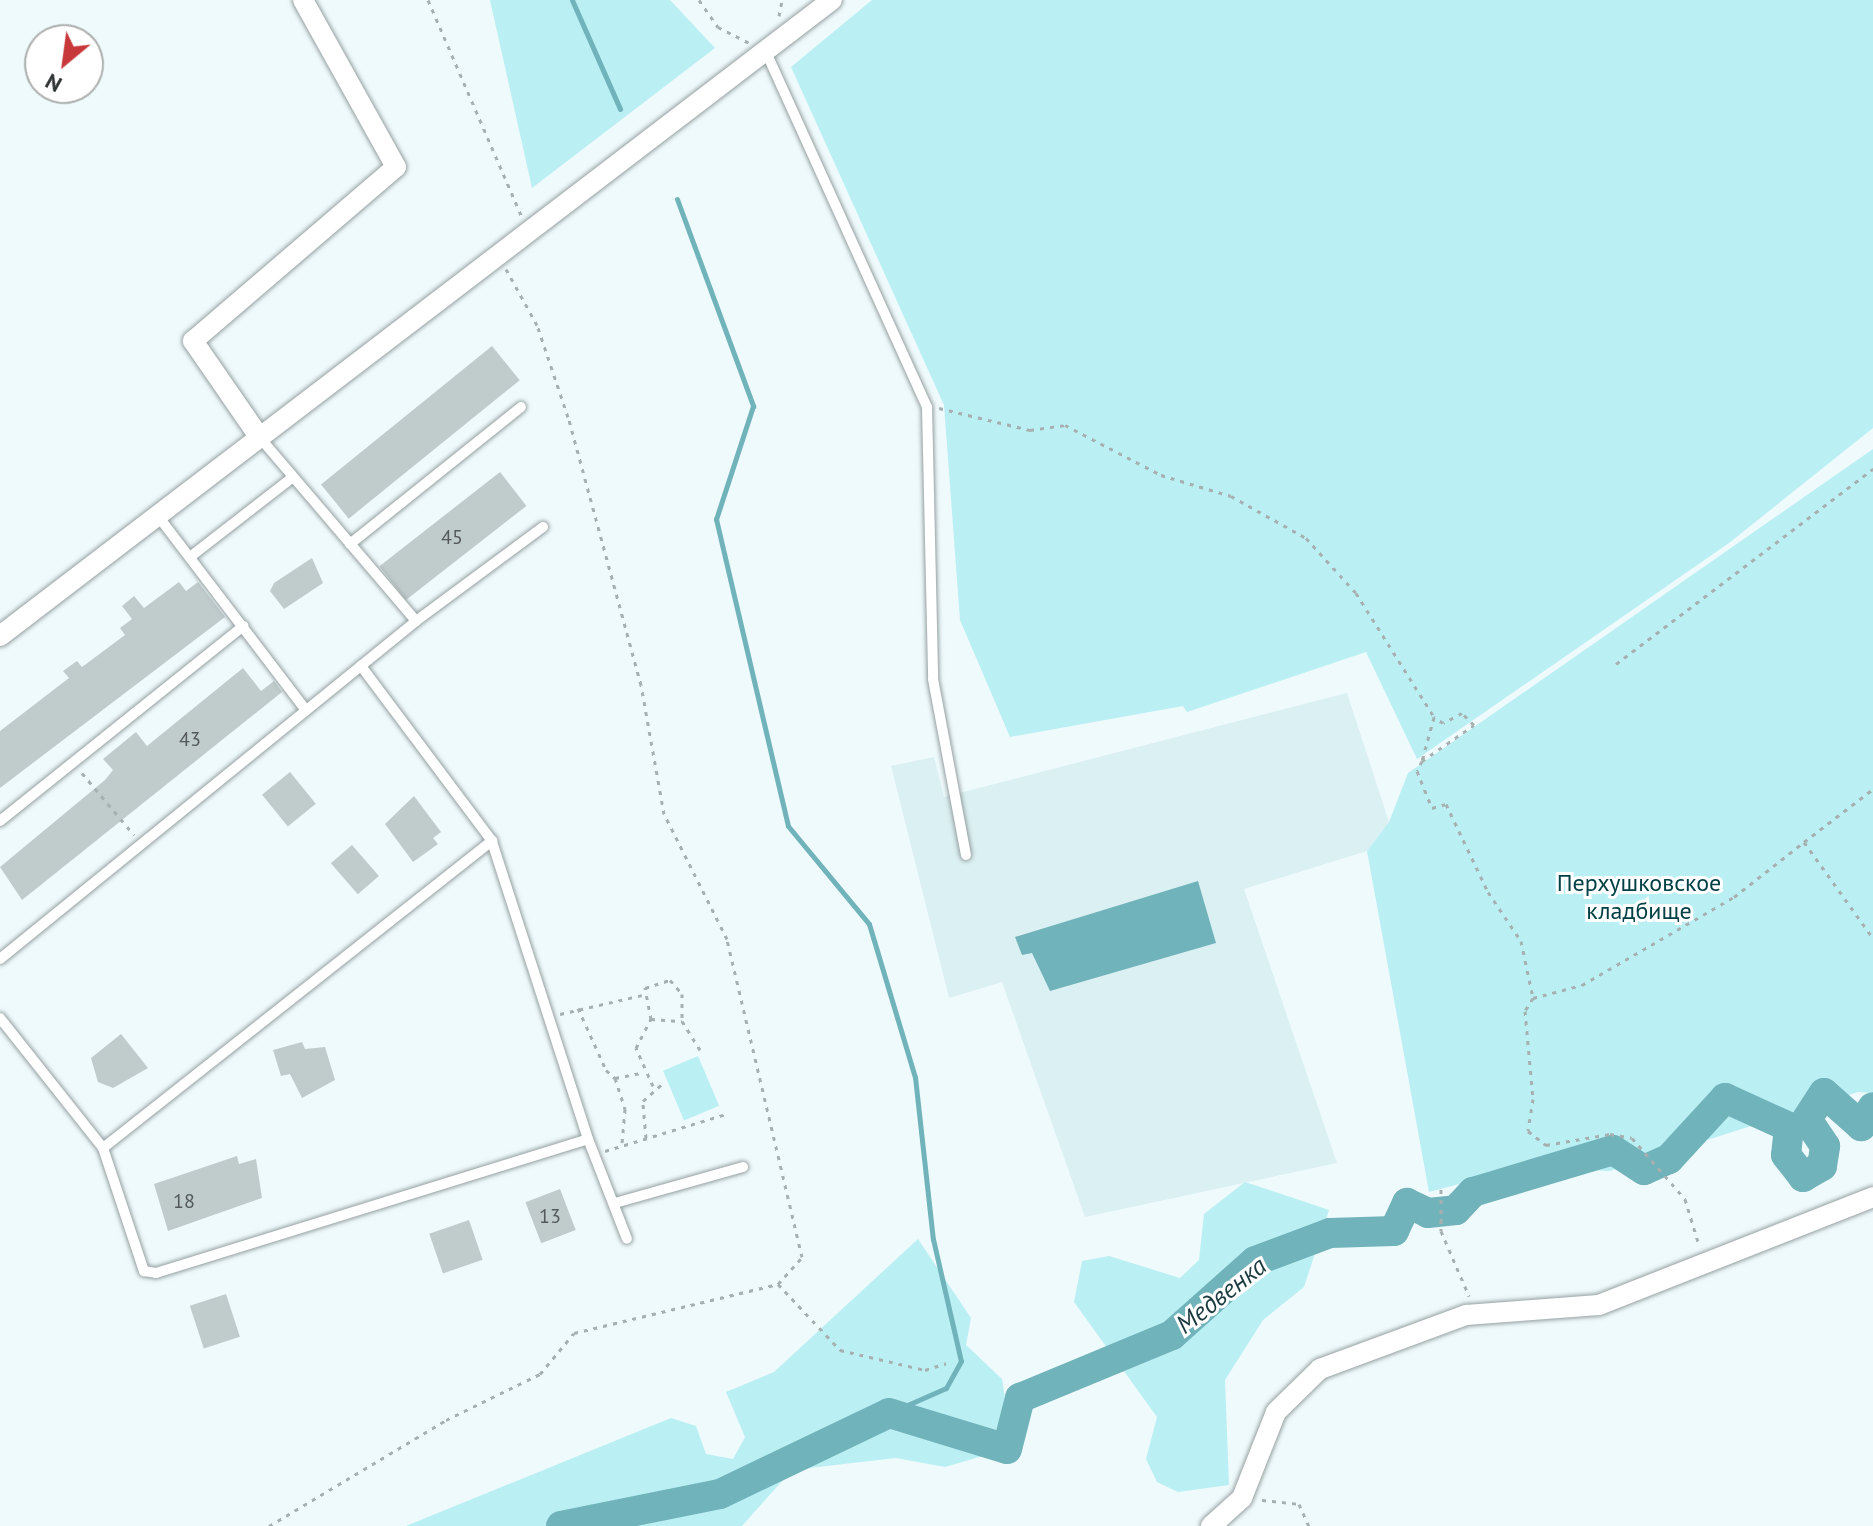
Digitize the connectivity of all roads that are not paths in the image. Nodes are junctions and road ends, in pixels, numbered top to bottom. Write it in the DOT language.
graph roads {
  1 [pos="303,0"];
  2 [pos="832,0"];
  3 [pos="766,52"];
  4 [pos="521,407"];
  5 [pos="260,438"];
  6 [pos="293,477"];
  7 [pos="158,516"];
  8 [pos="543,527"];
  9 [pos="350,544"];
  10 [pos="190,557"];
  11 [pos="416,621"];
  12 [pos="243,626"];
  13 [pos="0,636"];
  14 [pos="361,666"];
  15 [pos="306,710"];
  16 [pos="0,821"];
  17 [pos="492,841"];
  18 [pos="966,855"];
  19 [pos="0,959"];
  20 [pos="0,1018"];
  21 [pos="588,1139"];
  22 [pos="103,1148"];
  23 [pos="743,1167"];
  24 [pos="1873,1197"];
  25 [pos="615,1203"];
  26 [pos="627,1239"];
  27 [pos="1211,1526"];
  1 -- 5 [label="street"];
  2 -- 3 [label="street"];
  3 -- 5 [label="street"];
  3 -- 18 [label="lane"];
  4 -- 9 [label="lane"];
  5 -- 6 [label="lane"];
  5 -- 7 [label="street"];
  6 -- 9 [label="lane"];
  6 -- 10 [label="lane"];
  7 -- 10 [label="lane"];
  7 -- 13 [label="street"];
  8 -- 11 [label="lane"];
  9 -- 11 [label="lane"];
  10 -- 12 [label="lane"];
  11 -- 14 [label="lane"];
  12 -- 15 [label="lane"];
  12 -- 16 [label="lane"];
  14 -- 15 [label="lane"];
  14 -- 17 [label="lane"];
  15 -- 19 [label="lane"];
  17 -- 21 [label="lane"];
  17 -- 22 [label="lane"];
  20 -- 22 [label="lane"];
  21 -- 22 [label="lane"];
  21 -- 25 [label="lane"];
  23 -- 25 [label="lane"];
  24 -- 27 [label="street"];
  25 -- 26 [label="lane"];
}
